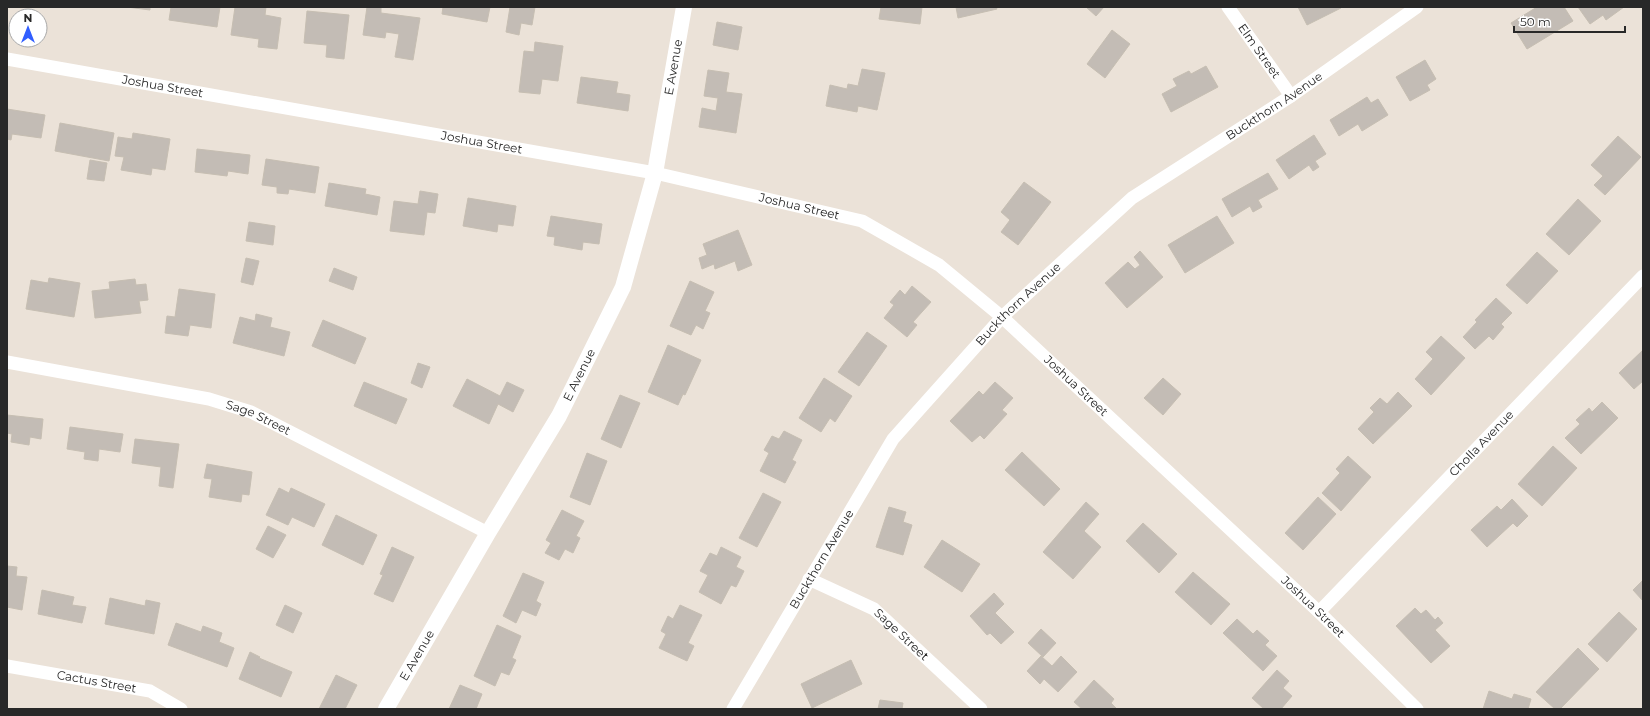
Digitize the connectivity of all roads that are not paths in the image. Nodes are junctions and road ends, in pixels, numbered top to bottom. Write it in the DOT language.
graph roads {
  1 [pos="684,7"];
  2 [pos="1228,7"];
  3 [pos="1417,7"];
  4 [pos="7,59"];
  5 [pos="1291,96"];
  6 [pos="655,173"];
  7 [pos="1643,276"];
  8 [pos="1002,318"];
  9 [pos="7,362"];
  10 [pos="488,532"];
  11 [pos="809,579"];
  12 [pos="1319,612"];
  13 [pos="7,666"];
  14 [pos="181,709"];
  15 [pos="386,709"];
  16 [pos="733,709"];
  17 [pos="981,709"];
  18 [pos="1417,709"];
  1 -- 6 [label="street, E Avenue"];
  2 -- 5 [label="street, Elm Street"];
  3 -- 5 [label="street, Buckthorn Avenue"];
  4 -- 6 [label="street, Joshua Street"];
  5 -- 8 [label="street, Buckthorn Avenue"];
  6 -- 8 [label="street, Joshua Street"];
  6 -- 10 [label="street, E Avenue"];
  7 -- 12 [label="street, Cholla Avenue"];
  8 -- 11 [label="street, Buckthorn Avenue"];
  8 -- 12 [label="street, Joshua Street"];
  9 -- 10 [label="street, Sage Street"];
  10 -- 15 [label="street, E Avenue"];
  11 -- 16 [label="street, Buckthorn Avenue"];
  11 -- 17 [label="street, Sage Street"];
  12 -- 18 [label="street, Joshua Street"];
  13 -- 14 [label="street, Cactus Street"];
}
